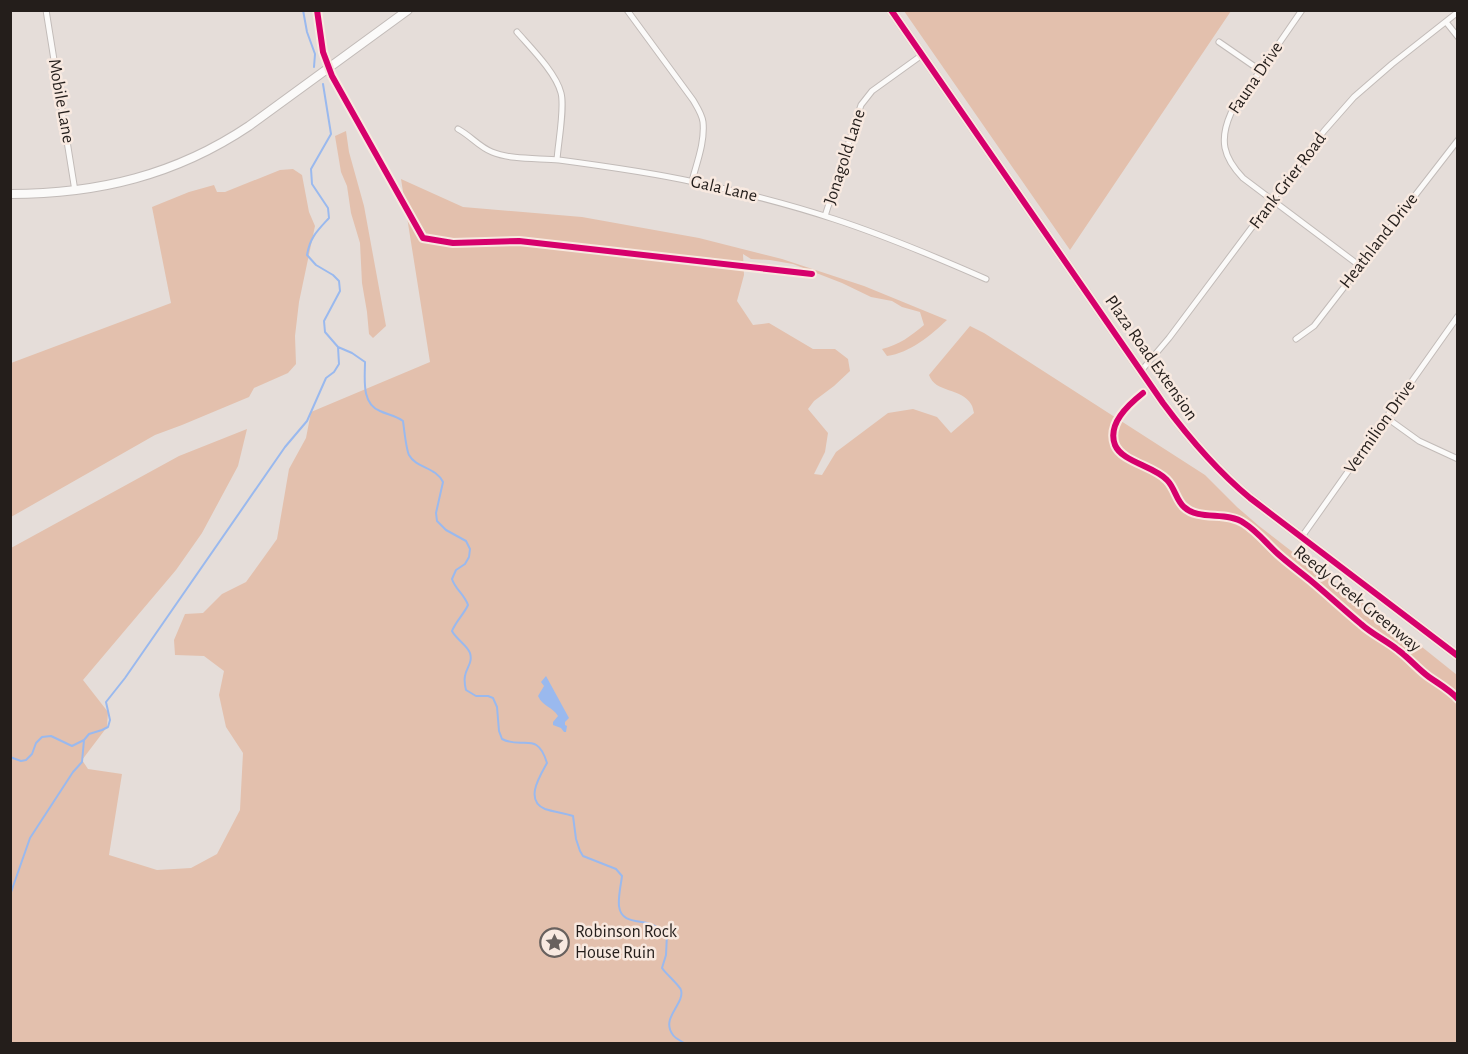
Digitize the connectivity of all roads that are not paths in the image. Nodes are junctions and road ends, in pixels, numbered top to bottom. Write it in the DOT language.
graph roads {
  1 [pos="46,10"];
  2 [pos="408,10"];
  3 [pos="627,10"];
  4 [pos="891,10"];
  5 [pos="1302,10"];
  6 [pos="1458,12"];
  7 [pos="1446,22"];
  8 [pos="517,32"];
  9 [pos="1458,37"];
  10 [pos="1219,42"];
  11 [pos="922,55"];
  12 [pos="1261,71"];
  13 [pos="458,129"];
  14 [pos="1458,140"];
  15 [pos="557,160"];
  16 [pos="692,181"];
  17 [pos="75,191"];
  18 [pos="10,194"];
  19 [pos="1273,201"];
  20 [pos="825,216"];
  21 [pos="1360,266"];
  22 [pos="986,279"];
  23 [pos="1458,316"];
  24 [pos="1296,339"];
  25 [pos="1141,371"];
  26 [pos="1387,418"];
  27 [pos="1458,459"];
  28 [pos="1301,538"];
  29 [pos="1458,656"];
  1 -- 17 [label="street, Mobile Lane"];
  2 -- 17 [label="street"];
  3 -- 16 [label="street"];
  4 -- 11 [label="street, Plaza Road Extension"];
  5 -- 12 [label="street, Fauna Drive"];
  6 -- 7 [label="street, Frank Grier Road"];
  7 -- 9 [label="street"];
  7 -- 19 [label="street, Frank Grier Road"];
  8 -- 15 [label="street"];
  10 -- 12 [label="street"];
  11 -- 20 [label="street, Jonagold Lane"];
  11 -- 25 [label="street, Plaza Road Extension"];
  12 -- 19 [label="street, Fauna Drive"];
  13 -- 15 [label="street, Gala Lane"];
  14 -- 21 [label="street, Heathland Drive"];
  15 -- 16 [label="street, Gala Lane"];
  16 -- 20 [label="street, Gala Lane"];
  17 -- 18 [label="street"];
  19 -- 21 [label="street, Fauna Drive"];
  19 -- 25 [label="street, Frank Grier Road"];
  20 -- 22 [label="street, Gala Lane"];
  21 -- 24 [label="street, Heathland Drive"];
  23 -- 26 [label="street, Vermilion Drive"];
  25 -- 28 [label="street, Plaza Road Extension"];
  26 -- 27 [label="street"];
  26 -- 28 [label="street, Vermilion Drive"];
  28 -- 29 [label="street, Plaza Road Extension"];
}
